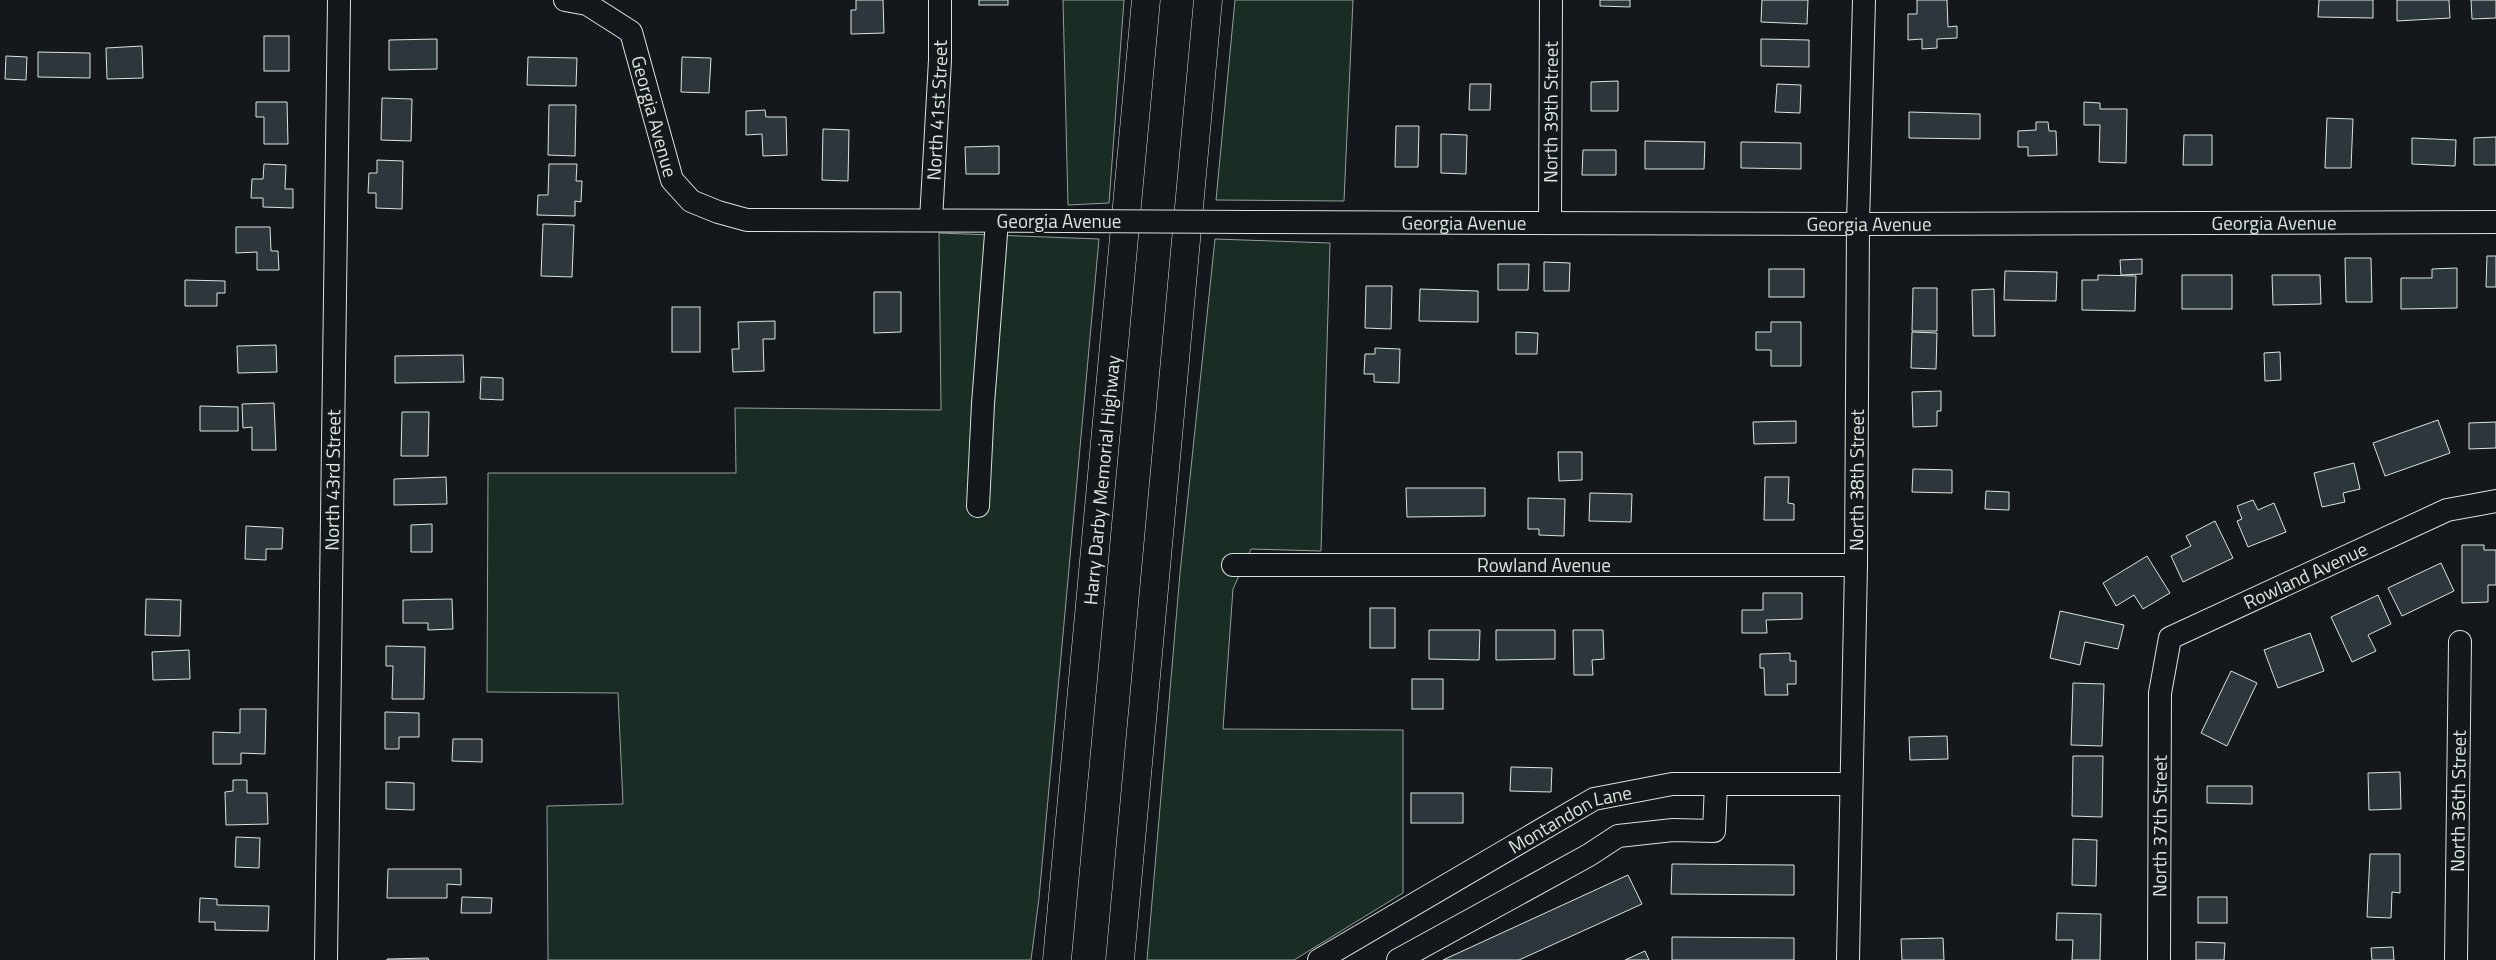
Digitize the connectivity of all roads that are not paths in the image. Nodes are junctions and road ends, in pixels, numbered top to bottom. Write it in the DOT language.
graph roads {
  1 [pos="339,0"];
  2 [pos="565,0"];
  3 [pos="940,0"];
  4 [pos="1146,0"];
  5 [pos="1208,0"];
  6 [pos="1551,0"];
  7 [pos="1864,0"];
  8 [pos="931,220"];
  9 [pos="997,220"];
  10 [pos="2496,222"];
  11 [pos="1550,223"];
  12 [pos="1858,224"];
  13 [pos="2496,501"];
  14 [pos="978,506"];
  15 [pos="1233,565"];
  16 [pos="1856,565"];
  17 [pos="2460,642"];
  18 [pos="2160,693"];
  19 [pos="1716,784"];
  20 [pos="1850,784"];
  21 [pos="326,960"];
  22 [pos="1057,960"];
  23 [pos="1120,960"];
  24 [pos="1319,960"];
  25 [pos="1398,960"];
  26 [pos="1848,960"];
  27 [pos="2159,960"];
  28 [pos="2456,960"];
  1 -- 21 [label="street, North 43rd Street"];
  2 -- 8 [label="street, Georgia Avenue"];
  3 -- 8 [label="street, North 41st Street"];
  4 -- 22 [label="highway, Harry Darby Memorial Highway"];
  5 -- 23 [label="highway"];
  6 -- 11 [label="street, North 39th Street"];
  7 -- 12 [label="street, North 38th Street"];
  8 -- 9 [label="street, Georgia Avenue"];
  9 -- 11 [label="street, Georgia Avenue, bridge"];
  9 -- 14 [label="street"];
  10 -- 12 [label="street, Georgia Avenue"];
  11 -- 12 [label="street, Georgia Avenue"];
  12 -- 16 [label="street, North 38th Street"];
  13 -- 18 [label="street, Rowland Avenue"];
  15 -- 16 [label="street, Rowland Avenue"];
  16 -- 20 [label="street, North 38th Street"];
  17 -- 28 [label="street, North 36th Street"];
  18 -- 27 [label="street, North 37th Street"];
  19 -- 20 [label="street, Montandon Lane"];
  19 -- 24 [label="street, Montandon Lane"];
  19 -- 25 [label="street"];
  20 -- 26 [label="street, North 38th Street"];
}
